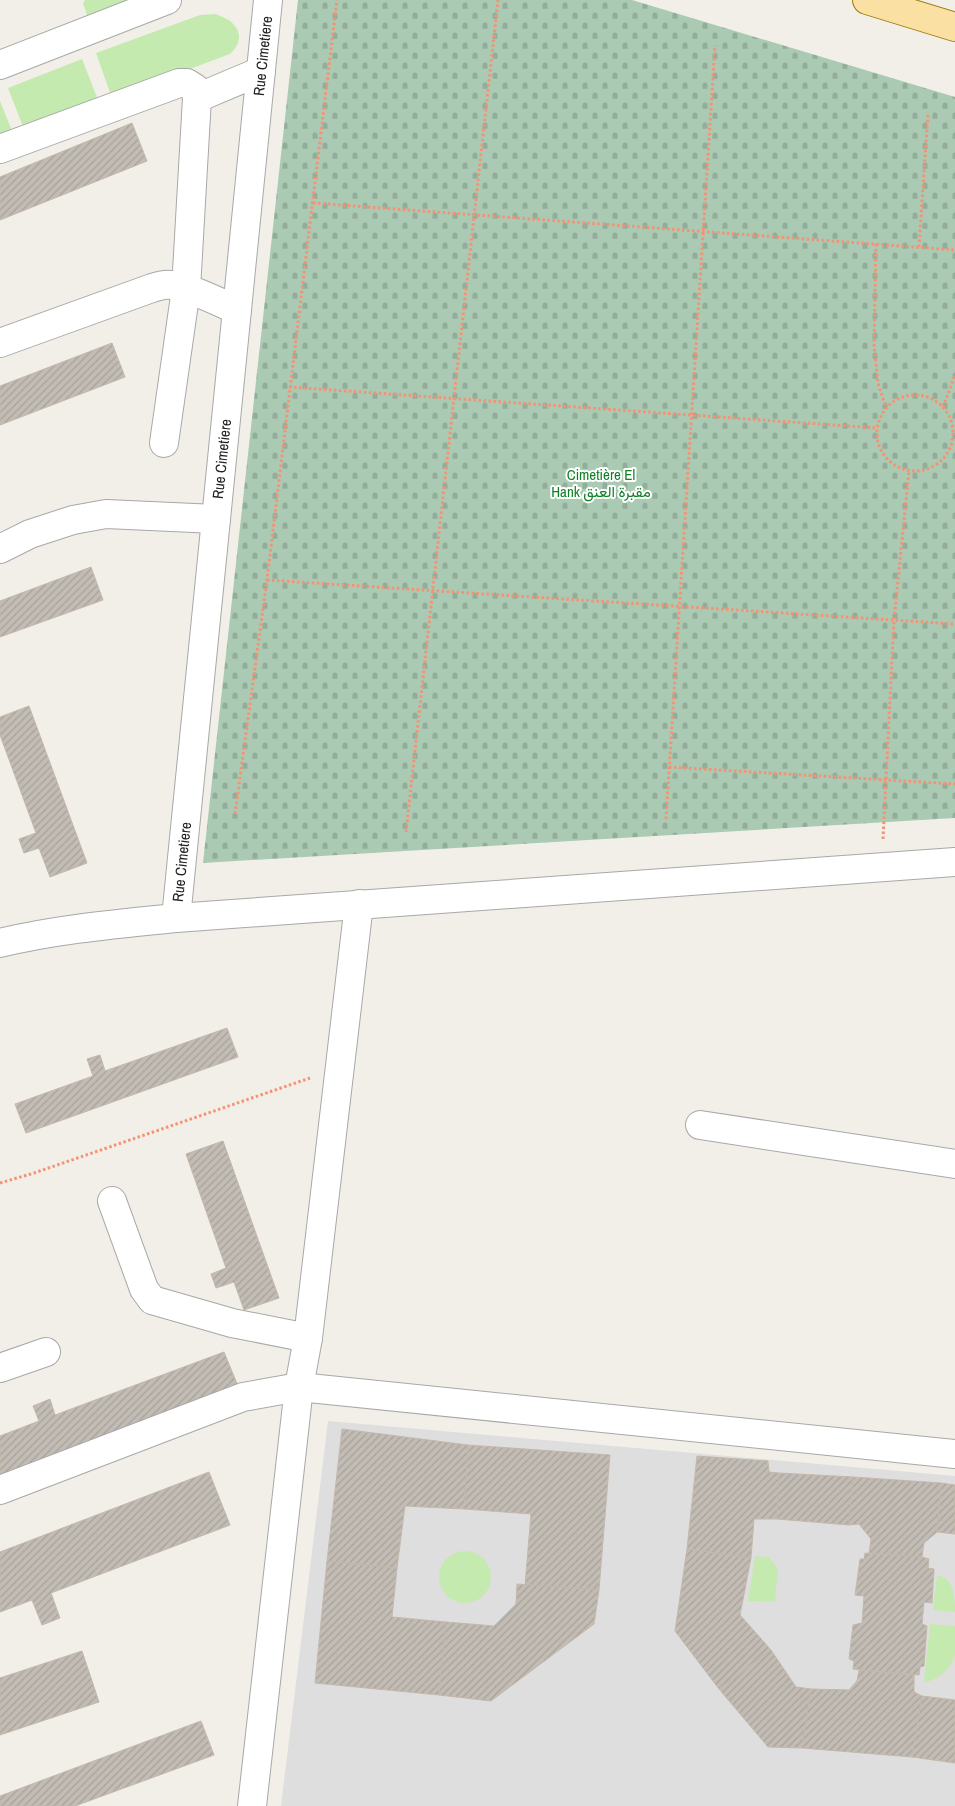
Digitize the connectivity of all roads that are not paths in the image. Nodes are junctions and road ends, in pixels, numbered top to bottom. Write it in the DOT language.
graph roads {
  1 [pos="167,0"];
  2 [pos="268,0"];
  3 [pos="867,0"];
  4 [pos="955,27"];
  5 [pos="0,65"];
  6 [pos="261,71"];
  7 [pos="197,98"];
  8 [pos="0,149"];
  9 [pos="186,289"];
  10 [pos="237,310"];
  11 [pos="0,343"];
  12 [pos="164,443"];
  13 [pos="216,519"];
  14 [pos="0,549"];
  15 [pos="955,862"];
  16 [pos="359,904"];
  17 [pos="176,918"];
  18 [pos="0,943"];
  19 [pos="700,1125"];
  20 [pos="955,1164"];
  21 [pos="112,1201"];
  22 [pos="308,1338"];
  23 [pos="46,1352"];
  24 [pos="0,1368"];
  25 [pos="299,1387"];
  26 [pos="955,1454"];
  27 [pos="0,1490"];
  28 [pos="252,1806"];
  1 -- 5 [label="street"];
  2 -- 6 [label="street, Rue Cimetiere"];
  3 -- 4 [label="main road"];
  6 -- 7 [label="street"];
  6 -- 10 [label="street, Rue Cimetiere"];
  7 -- 8 [label="street"];
  7 -- 9 [label="street"];
  9 -- 10 [label="street"];
  9 -- 11 [label="street"];
  9 -- 12 [label="street"];
  10 -- 13 [label="street, Rue Cimetiere"];
  13 -- 14 [label="street"];
  13 -- 17 [label="street, Rue Cimetiere"];
  15 -- 16 [label="street"];
  16 -- 17 [label="street"];
  16 -- 22 [label="street"];
  17 -- 18 [label="street"];
  19 -- 20 [label="street"];
  21 -- 22 [label="street"];
  22 -- 25 [label="street"];
  23 -- 24 [label="street"];
  25 -- 26 [label="street"];
  25 -- 27 [label="street"];
  25 -- 28 [label="street"];
}
